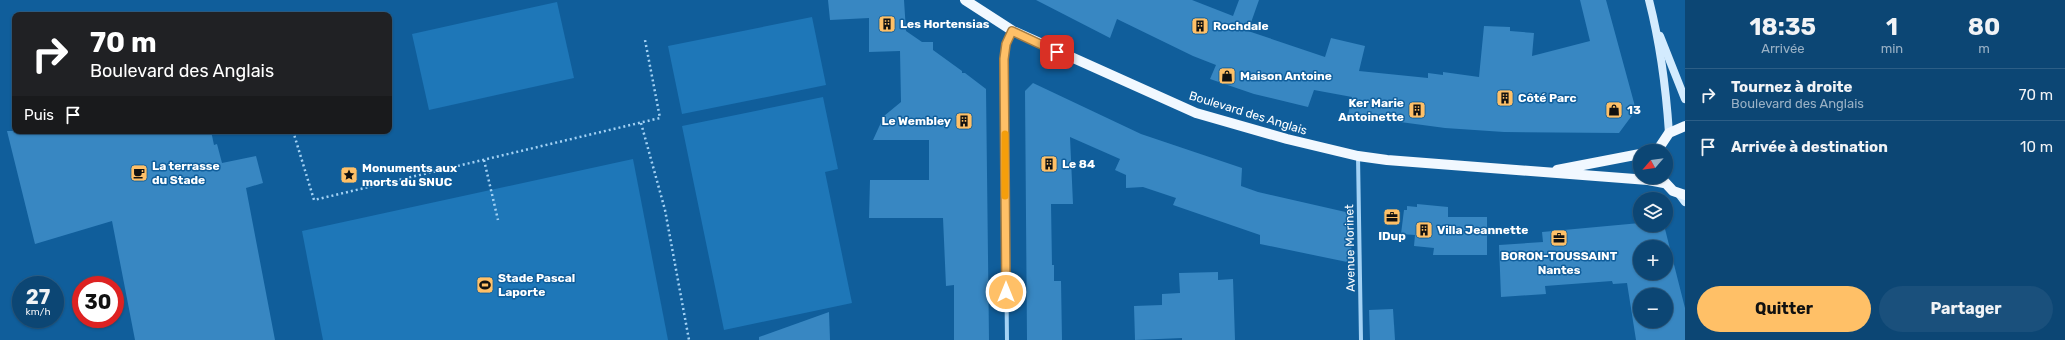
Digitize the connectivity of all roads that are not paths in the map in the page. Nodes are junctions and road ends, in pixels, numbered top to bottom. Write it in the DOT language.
graph roads {
  1 [pos="965,0"];
  2 [pos="1649,0"];
  3 [pos="1656,26"];
  4 [pos="1012,31"];
  5 [pos="1685,99"];
  6 [pos="1685,126"];
  7 [pos="1669,133"];
  8 [pos="1660,144"];
  9 [pos="1633,155"];
  10 [pos="1358,156"];
  11 [pos="1547,172"];
  12 [pos="1633,178"];
  13 [pos="1667,184"];
  14 [pos="1683,197"];
  15 [pos="1007,340"];
  16 [pos="1361,340"];
  1 -- 4 [label="main road, Boulevard des Anglais"];
  2 -- 3 [label="street"];
  3 -- 5 [label="street"];
  3 -- 7 [label="street"];
  4 -- 10 [label="main road, Boulevard des Anglais"];
  4 -- 15 [label="street"];
  6 -- 7 [label="main road"];
  7 -- 8 [label="main road"];
  9 -- 11 [label="main road, Boulevard des Anglais"];
  10 -- 11 [label="main road, Boulevard des Anglais"];
  10 -- 16 [label="street, Avenue Morinet"];
  11 -- 12 [label="main road, Boulevard des Anglais"];
  13 -- 14 [label="main road"];
}
